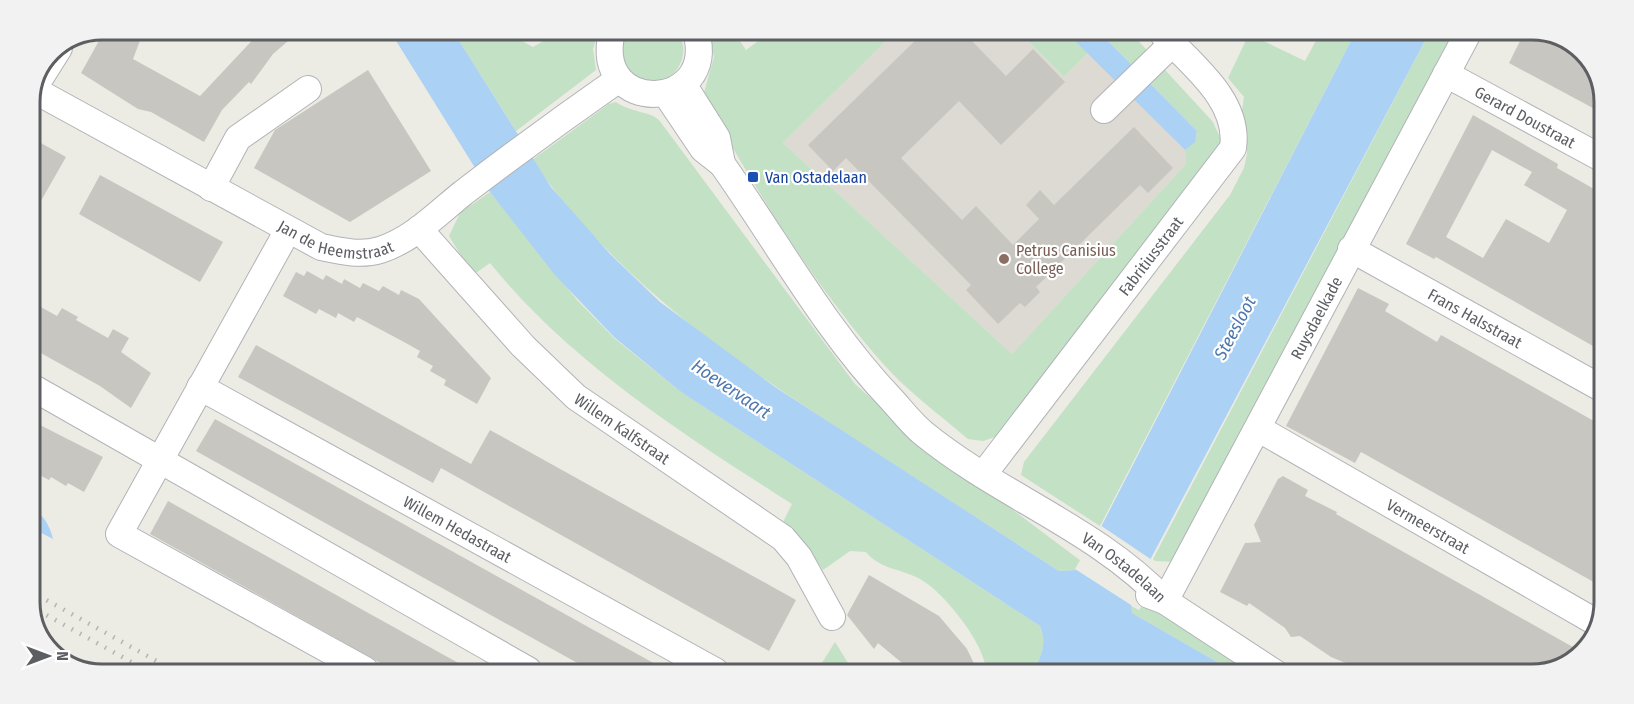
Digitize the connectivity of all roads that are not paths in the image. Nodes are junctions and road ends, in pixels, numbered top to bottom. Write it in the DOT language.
graph roads {
  1 [pos="610,40"];
  2 [pos="698,40"];
  3 [pos="1166,40"];
  4 [pos="1168,40"];
  5 [pos="1464,40"];
  6 [pos="1446,74"];
  7 [pos="619,79"];
  8 [pos="308,89"];
  9 [pos="675,89"];
  10 [pos="42,94"];
  11 [pos="1112,102"];
  12 [pos="1593,154"];
  13 [pos="211,188"];
  14 [pos="419,229"];
  15 [pos="288,230"];
  16 [pos="1352,249"];
  17 [pos="1594,384"];
  18 [pos="200,387"];
  19 [pos="41,392"];
  20 [pos="1259,429"];
  21 [pos="160,460"];
  22 [pos="983,475"];
  23 [pos="1165,601"];
  24 [pos="832,617"];
  25 [pos="1590,619"];
  26 [pos="352,663"];
  27 [pos="516,663"];
  28 [pos="700,663"];
  29 [pos="1260,663"];
  1 -- 7 [label="street"];
  2 -- 9 [label="street"];
  3 -- 11 [label="street"];
  4 -- 22 [label="street, Fabritiusstraat"];
  5 -- 6 [label="street, Ruysdaelkade"];
  6 -- 12 [label="street, Gerard Doustraat"];
  6 -- 16 [label="street, Ruysdaelkade"];
  7 -- 9 [label="street"];
  7 -- 14 [label="street, Jan de Heemstraat"];
  8 -- 13 [label="street"];
  9 -- 22 [label="street, Van Ostadelaan"];
  10 -- 13 [label="street, Jan de Heemstraat"];
  13 -- 15 [label="street, Jan de Heemstraat"];
  14 -- 15 [label="street, Jan de Heemstraat"];
  14 -- 24 [label="street, Willem Kalfstraat"];
  15 -- 18 [label="street"];
  16 -- 17 [label="street, Frans Halsstraat"];
  16 -- 20 [label="street, Ruysdaelkade"];
  18 -- 21 [label="street"];
  18 -- 28 [label="street, Willem Hedastraat"];
  19 -- 21 [label="street"];
  20 -- 23 [label="street, Ruysdaelkade"];
  20 -- 25 [label="street, Vermeerstraat"];
  21 -- 26 [label="street"];
  21 -- 27 [label="street"];
  22 -- 23 [label="street, Van Ostadelaan"];
  23 -- 29 [label="street, Van Ostadelaan"];
}
